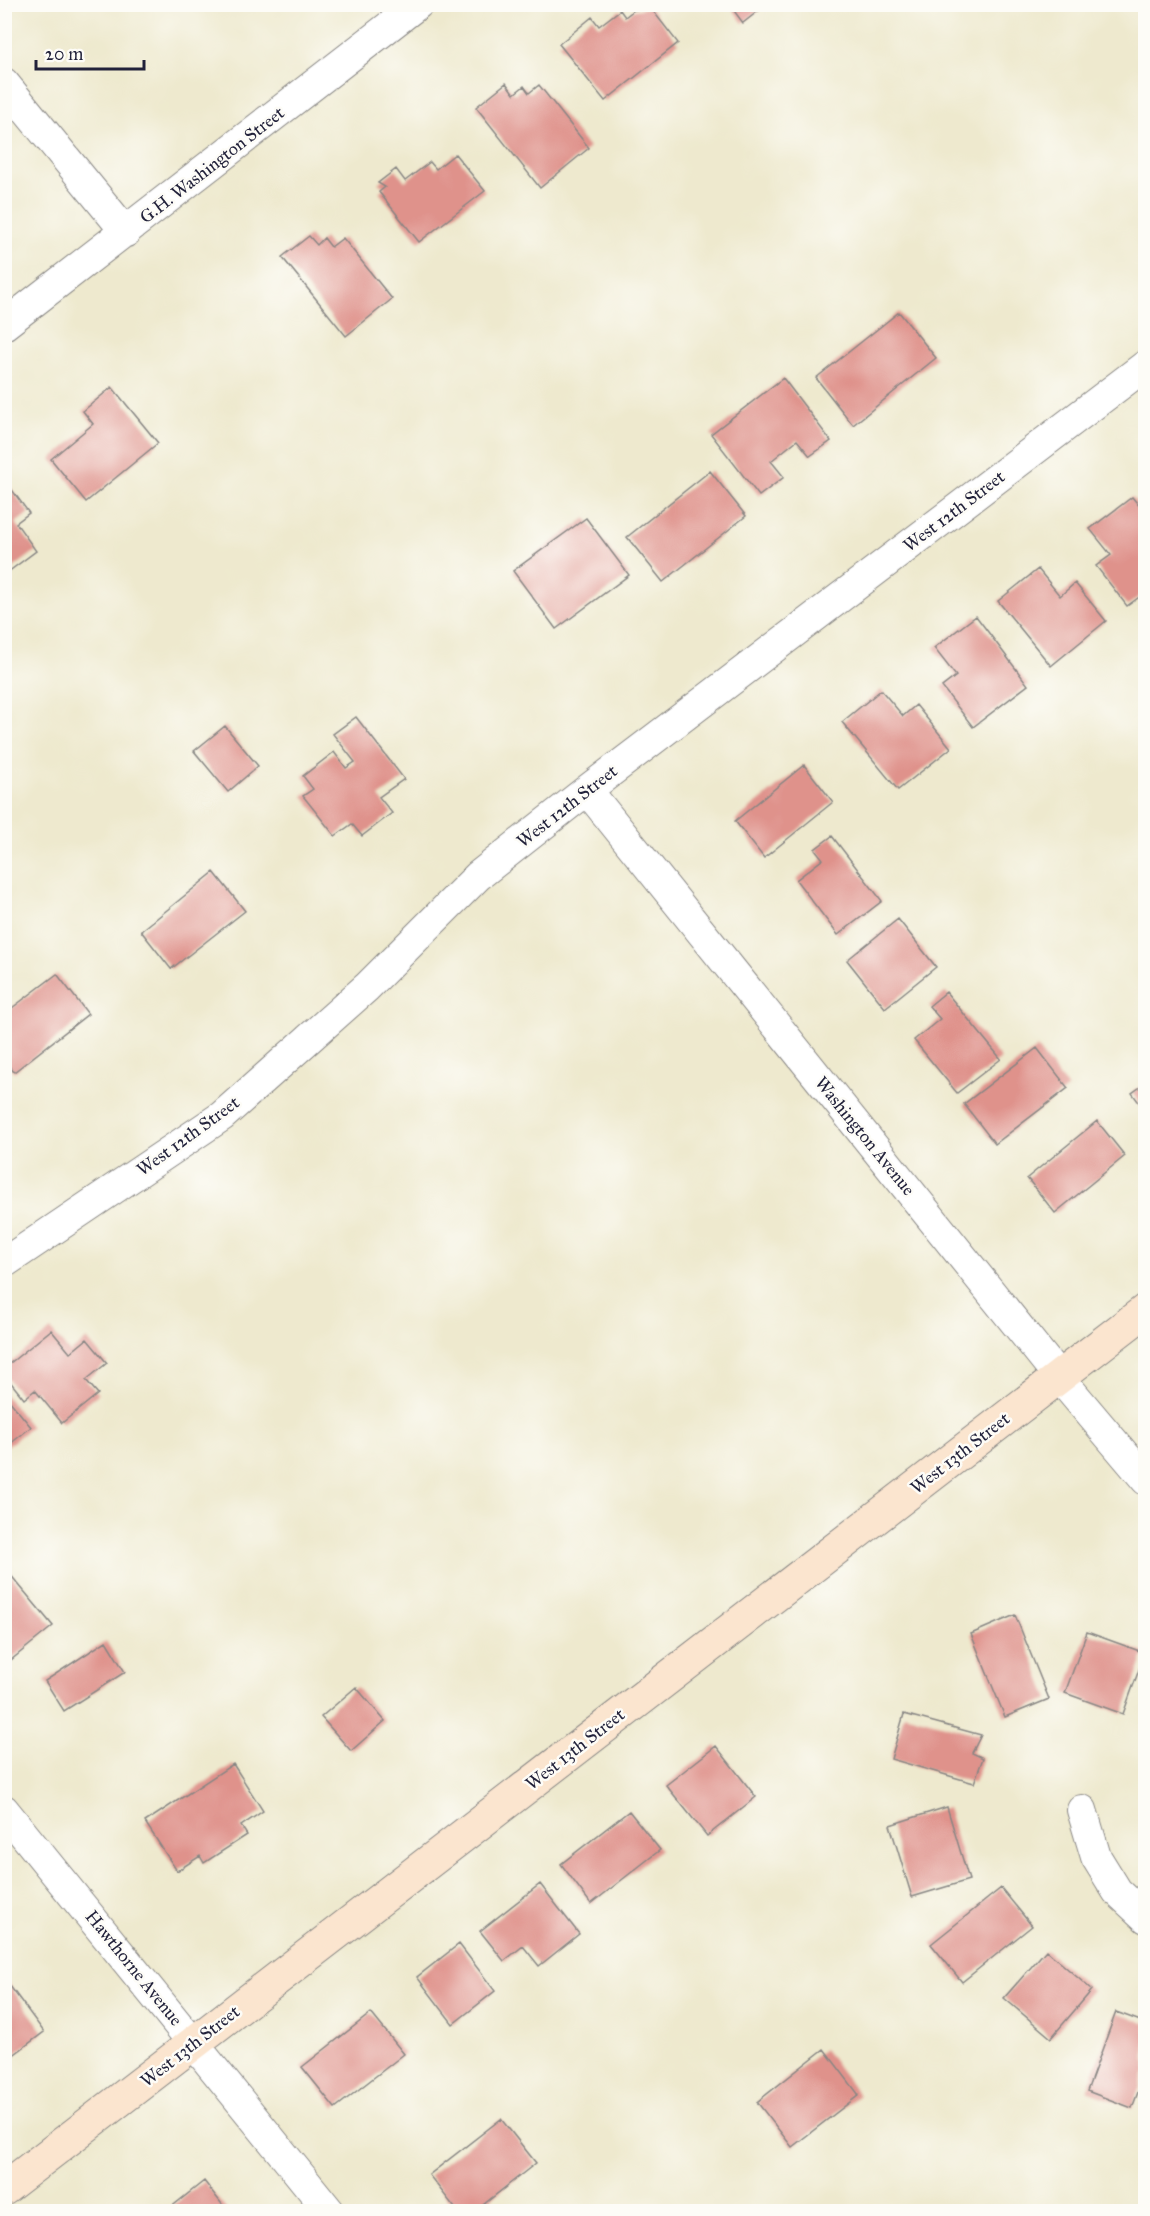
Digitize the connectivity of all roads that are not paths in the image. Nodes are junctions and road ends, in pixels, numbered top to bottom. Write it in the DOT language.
graph roads {
  1 [pos="418,4"];
  2 [pos="4,83"];
  3 [pos="126,232"];
  4 [pos="4,325"];
  5 [pos="1146,365"];
  6 [pos="587,790"];
  7 [pos="4,1263"];
  8 [pos="1146,1310"];
  9 [pos="1059,1377"];
  10 [pos="1146,1480"];
  11 [pos="4,1810"];
  12 [pos="1082,1810"];
  13 [pos="1146,1918"];
  14 [pos="194,2042"];
  15 [pos="4,2188"];
  16 [pos="330,2211"];
  1 -- 3 [label="street, G.H. Washington Street"];
  2 -- 3 [label="street"];
  3 -- 4 [label="street, G.H. Washington Street"];
  5 -- 6 [label="street, West 12th Street"];
  6 -- 7 [label="street, West 12th Street"];
  6 -- 9 [label="street, Washington Avenue"];
  8 -- 9 [label="street, West 13th Street"];
  9 -- 10 [label="street, Washington Avenue"];
  9 -- 14 [label="street, West 13th Street"];
  11 -- 14 [label="street, Hawthorne Avenue"];
  12 -- 13 [label="street"];
  14 -- 15 [label="street, West 13th Street"];
  14 -- 16 [label="street, Hawthorne Avenue"];
}
